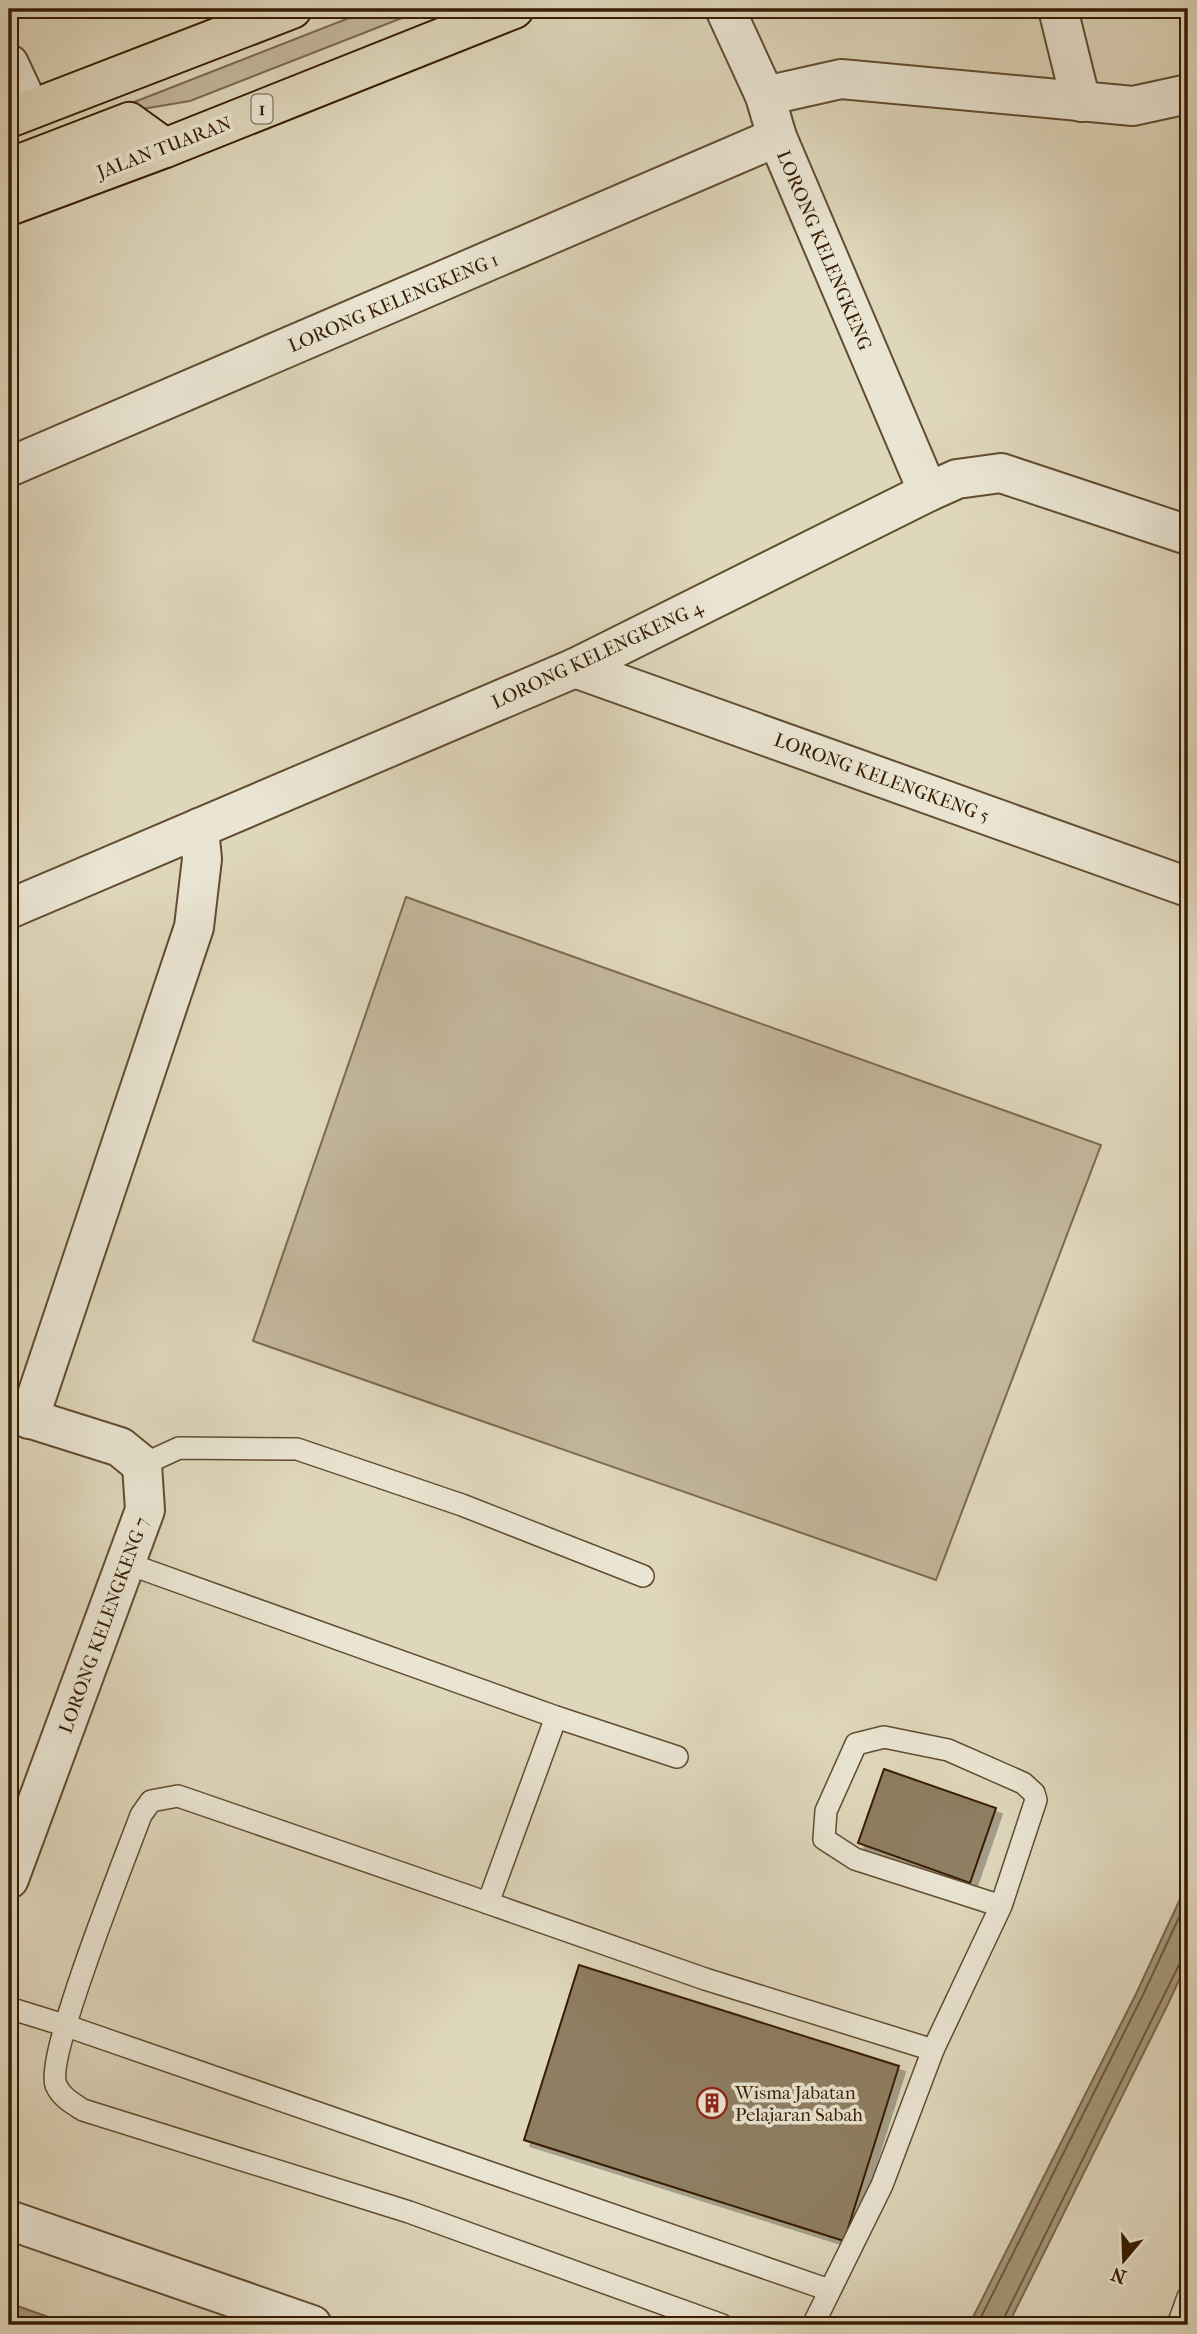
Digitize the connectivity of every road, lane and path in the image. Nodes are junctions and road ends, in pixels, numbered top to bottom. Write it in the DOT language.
graph roads {
  1 [pos="292,9"];
  2 [pos="514,9"];
  3 [pos="725,9"];
  4 [pos="1058,9"];
  5 [pos="9,64"];
  6 [pos="765,96"];
  7 [pos="1186,100"];
  8 [pos="1081,102"];
  9 [pos="19,114"];
  10 [pos="777,137"];
  11 [pos="165,148"];
  12 [pos="9,168"];
  13 [pos="9,206"];
  14 [pos="9,467"];
  15 [pos="928,492"];
  16 [pos="1188,535"];
  17 [pos="575,668"];
  18 [pos="199,828"];
  19 [pos="1188,887"];
  20 [pos="9,909"];
  21 [pos="19,1415"];
  22 [pos="142,1465"];
  23 [pos="126,1563"];
  24 [pos="643,1576"];
  25 [pos="556,1717"];
  26 [pos="677,1757"];
  27 [pos="9,1879"];
  28 [pos="488,1903"];
  29 [pos="1001,1906"];
  30 [pos="9,2008"];
  31 [pos="64,2025"];
  32 [pos="933,2050"];
  33 [pos="9,2220"];
  34 [pos="829,2290"];
  35 [pos="1188,2297"];
  36 [pos="312,2325"];
  37 [pos="723,2325"];
  38 [pos="813,2325"];
  39 [pos="1178,2325"];
  1 -- 9 [label="main road"];
  2 -- 11 [label="main road, JALAN TUARAN / 1"];
  3 -- 6 [label="street, LORONG KELENGKENG"];
  4 -- 8 [label="street"];
  5 -- 9 [label="street"];
  6 -- 8 [label="street"];
  6 -- 10 [label="street, LORONG KELENGKENG"];
  7 -- 8 [label="street"];
  10 -- 14 [label="street, LORONG KELENGKENG 1"];
  10 -- 15 [label="street, LORONG KELENGKENG"];
  11 -- 12 [label="main road"];
  11 -- 13 [label="main road, JALAN TUARAN / 1"];
  15 -- 16 [label="street, LORONG KELENGKENG 4"];
  15 -- 17 [label="street, LORONG KELENGKENG 4"];
  17 -- 18 [label="street, LORONG KELENGKENG 4"];
  17 -- 19 [label="street, LORONG KELENGKENG 5"];
  18 -- 20 [label="street, LORONG KELENGKENG 4"];
  18 -- 21 [label="street"];
  21 -- 22 [label="street"];
  22 -- 23 [label="street, LORONG KELENGKENG 7"];
  22 -- 24 [label="lane"];
  23 -- 25 [label="lane"];
  23 -- 27 [label="street, LORONG KELENGKENG 7"];
  25 -- 26 [label="lane"];
  25 -- 28 [label="lane"];
  28 -- 31 [label="lane"];
  28 -- 32 [label="lane"];
  29 -- 29 [label="lane"];
  29 -- 32 [label="lane"];
  30 -- 31 [label="lane"];
  31 -- 34 [label="lane"];
  31 -- 37 [label="lane"];
  32 -- 34 [label="lane"];
  33 -- 36 [label="street"];
  34 -- 38 [label="lane"];
  35 -- 39 [label="lane"];
}
